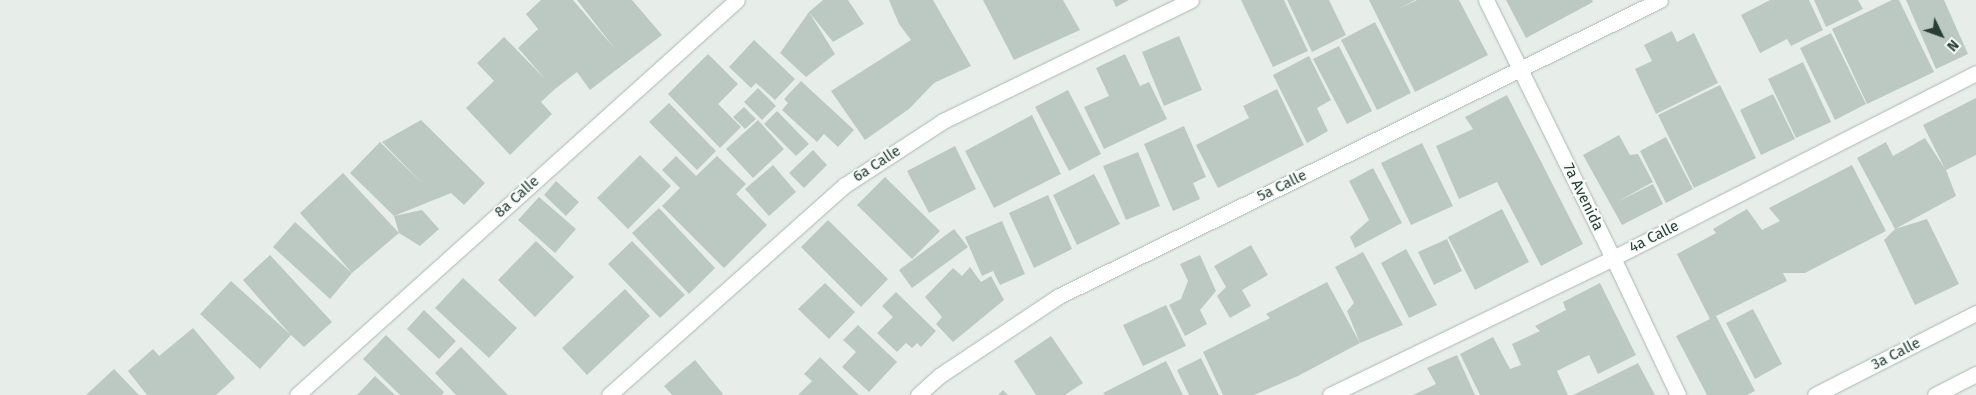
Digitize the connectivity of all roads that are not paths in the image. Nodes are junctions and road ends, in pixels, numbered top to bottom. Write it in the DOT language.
graph roads {
  1 [pos="1191,0"];
  2 [pos="1486,0"];
  3 [pos="1660,0"];
  4 [pos="736,1"];
  5 [pos="1522,70"];
  6 [pos="1976,74"];
  7 [pos="1613,258"];
  8 [pos="1976,313"];
  9 [pos="1976,374"];
  10 [pos="296,395"];
  11 [pos="610,395"];
  12 [pos="918,395"];
  13 [pos="1330,395"];
  14 [pos="1678,395"];
  15 [pos="1815,395"];
  16 [pos="1935,395"];
  1 -- 11 [label="street, 6a Calle"];
  2 -- 5 [label="street, 7a Avenida"];
  3 -- 5 [label="street, 5a Calle"];
  4 -- 10 [label="street, 8a Calle"];
  5 -- 7 [label="street, 7a Avenida"];
  5 -- 12 [label="street, 5a Calle"];
  6 -- 7 [label="street, 4a Calle"];
  7 -- 13 [label="street, 4a Calle"];
  7 -- 14 [label="street, 7a Avenida"];
  8 -- 15 [label="street, 3a Calle"];
  9 -- 16 [label="street"];
}
